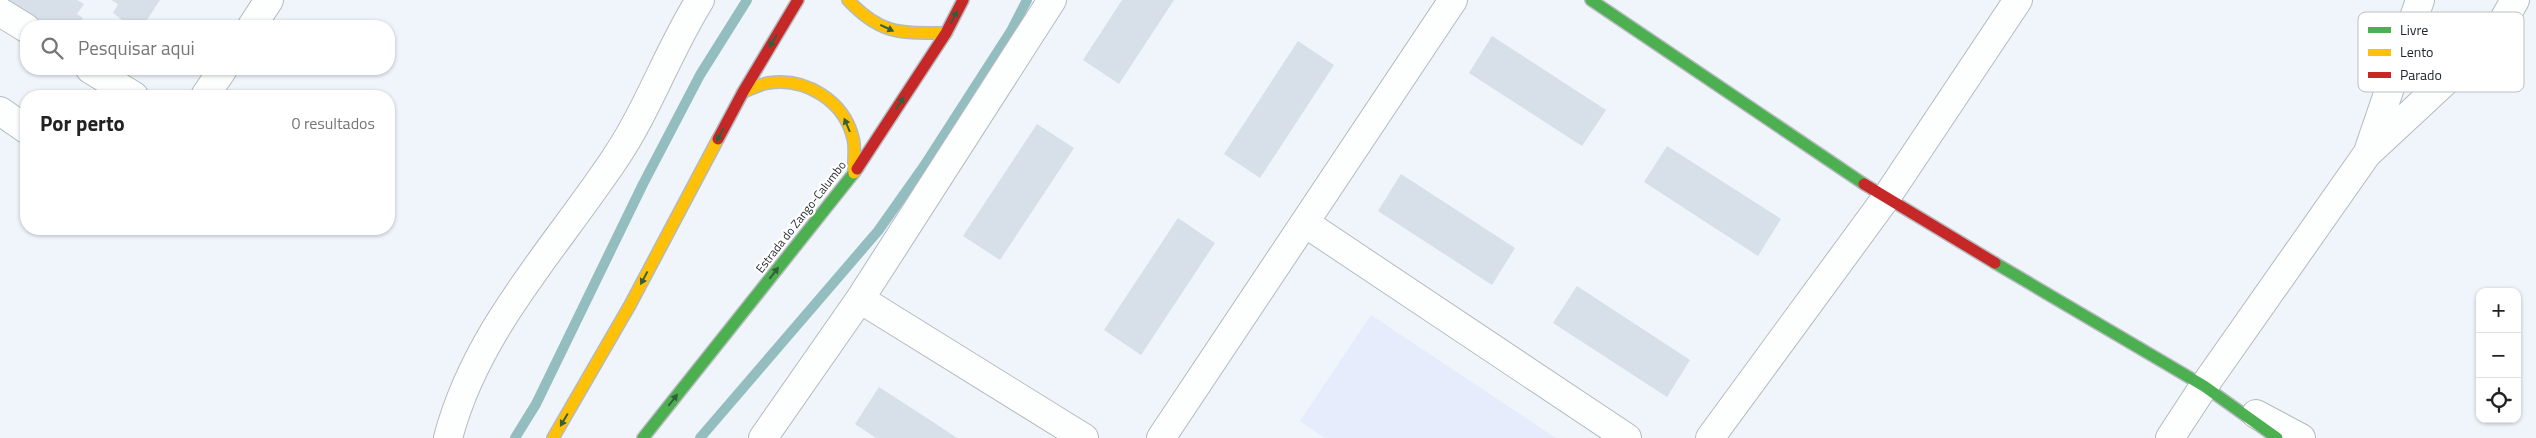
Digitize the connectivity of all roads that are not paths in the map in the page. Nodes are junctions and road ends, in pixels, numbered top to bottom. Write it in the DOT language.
graph roads {
  1 [pos="269,0"];
  2 [pos="700,0"];
  3 [pos="798,0"];
  4 [pos="848,0"];
  5 [pos="963,0"];
  6 [pos="1052,0"];
  7 [pos="1453,0"];
  8 [pos="1591,0"];
  9 [pos="2018,0"];
  10 [pos="2420,0"];
  11 [pos="2515,0"];
  12 [pos="0,12"];
  13 [pos="2416,12"];
  14 [pos="2508,12"];
  15 [pos="256,20"];
  16 [pos="20,24"];
  17 [pos="946,33"];
  18 [pos="100,75"];
  19 [pos="219,75"];
  20 [pos="124,90"];
  21 [pos="209,90"];
  22 [pos="743,92"];
  23 [pos="2388,92"];
  24 [pos="2434,92"];
  25 [pos="0,111"];
  26 [pos="20,125"];
  27 [pos="2367,154"];
  28 [pos="854,173"];
  29 [pos="1886,198"];
  30 [pos="1304,223"];
  31 [pos="860,299"];
  32 [pos="2204,386"];
  33 [pos="448,438"];
  34 [pos="553,438"];
  35 [pos="643,438"];
  36 [pos="763,438"];
  37 [pos="1084,438"];
  38 [pos="1161,438"];
  39 [pos="1627,438"];
  40 [pos="1710,438"];
  41 [pos="2170,438"];
  42 [pos="2278,438"];
  43 [pos="2301,438"];
  1 -- 15 [label="street"];
  2 -- 33 [label="street"];
  3 -- 22 [label="main road, one-way"];
  4 -- 17 [label="main road, one-way"];
  17 -- 5 [label="main road, Estrada do Zango-Calumbo, one-way"];
  6 -- 31 [label="street"];
  7 -- 30 [label="street"];
  8 -- 29 [label="main road"];
  9 -- 29 [label="street"];
  10 -- 13 [label="street"];
  11 -- 14 [label="street"];
  12 -- 16 [label="street"];
  28 -- 17 [label="main road, Estrada do Zango-Calumbo, one-way"];
  18 -- 20 [label="street"];
  19 -- 21 [label="street"];
  28 -- 22 [label="main road, one-way"];
  22 -- 34 [label="main road, one-way"];
  23 -- 27 [label="street"];
  24 -- 27 [label="street"];
  25 -- 26 [label="street"];
  27 -- 32 [label="street"];
  35 -- 28 [label="main road, Estrada do Zango-Calumbo, one-way"];
  29 -- 32 [label="main road"];
  29 -- 40 [label="street"];
  30 -- 38 [label="street"];
  30 -- 39 [label="street"];
  31 -- 36 [label="street"];
  31 -- 37 [label="street"];
  32 -- 41 [label="street"];
  32 -- 42 [label="main road"];
  32 -- 43 [label="street"];
}
